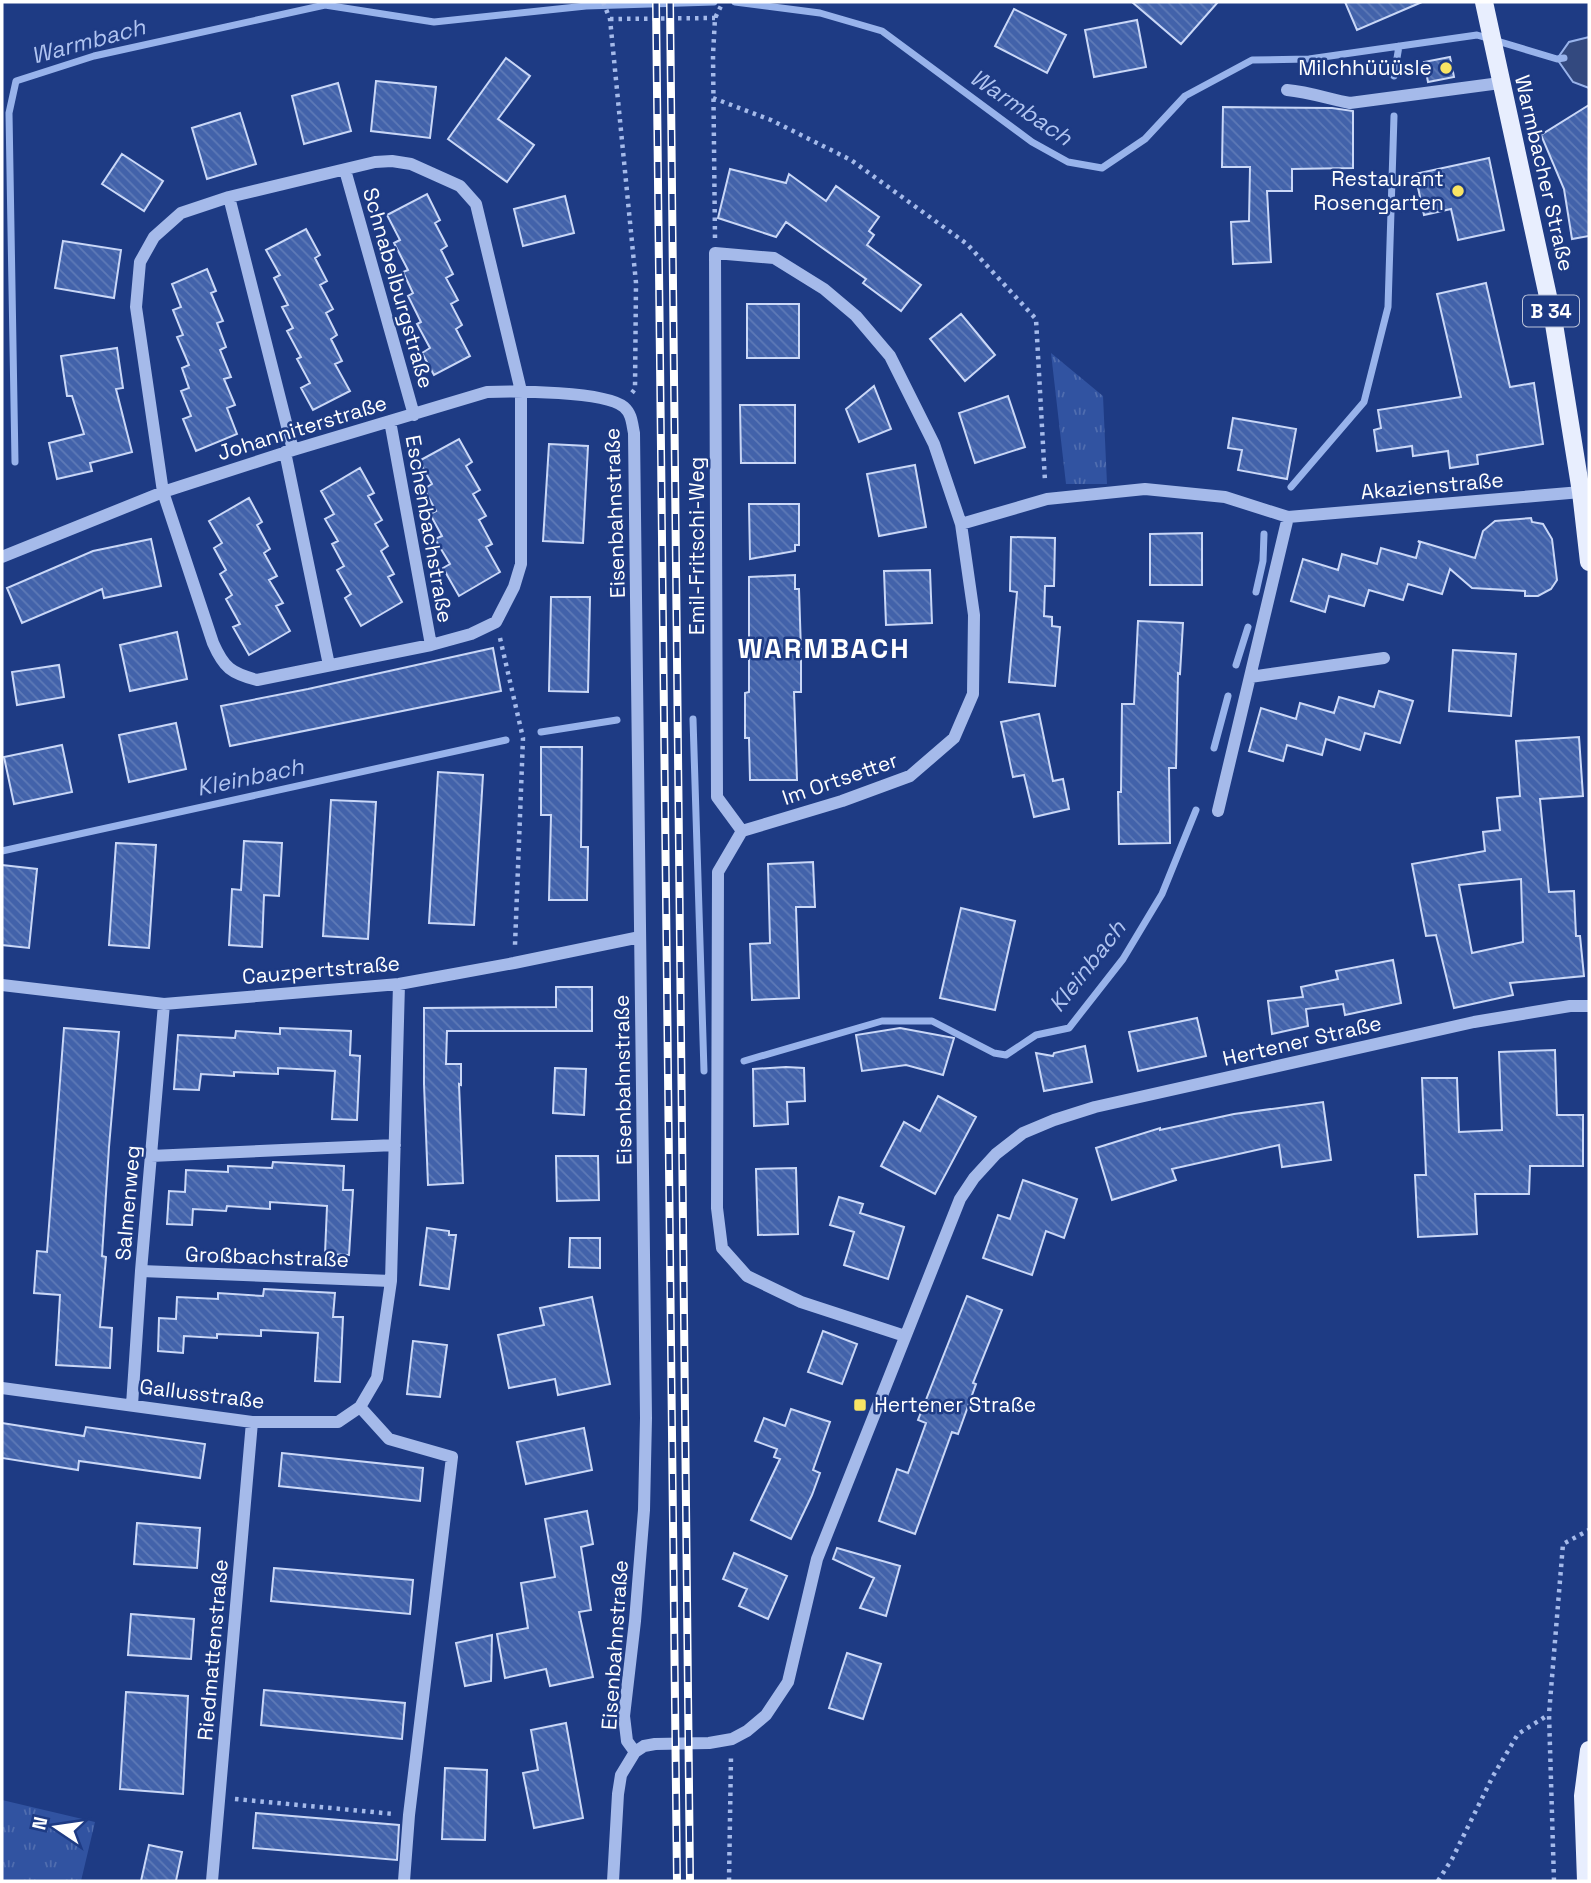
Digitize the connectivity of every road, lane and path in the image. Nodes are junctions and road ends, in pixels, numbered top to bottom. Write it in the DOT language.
graph roads {
  1 [pos="603,2"];
  2 [pos="723,2"];
  3 [pos="1483,2"];
  4 [pos="609,16"];
  5 [pos="715,18"];
  6 [pos="1500,83"];
  7 [pos="1287,90"];
  8 [pos="713,98"];
  9 [pos="345,170"];
  10 [pos="229,197"];
  11 [pos="715,253"];
  12 [pos="521,391"];
  13 [pos="624,406"];
  14 [pos="414,415"];
  15 [pos="390,421"];
  16 [pos="289,451"];
  17 [pos="163,492"];
  18 [pos="1581,492"];
  19 [pos="1047,499"];
  20 [pos="1288,517"];
  21 [pos="961,524"];
  22 [pos="2,557"];
  23 [pos="1589,562"];
  24 [pos="496,622"];
  25 [pos="431,645"];
  26 [pos="1384,658"];
  27 [pos="329,666"];
  28 [pos="1250,677"];
  29 [pos="1218,811"];
  30 [pos="742,831"];
  31 [pos="640,937"];
  32 [pos="514,963"];
  33 [pos="398,984"];
  34 [pos="2,985"];
  35 [pos="164,1004"];
  36 [pos="1589,1006"];
  37 [pos="395,1145"];
  38 [pos="151,1156"];
  39 [pos="141,1271"];
  40 [pos="391,1281"];
  41 [pos="905,1336"];
  42 [pos="2,1388"];
  43 [pos="132,1405"];
  44 [pos="360,1407"];
  45 [pos="252,1422"];
  46 [pos="1589,1530"];
  47 [pos="1549,1714"];
  48 [pos="732,1739"];
  49 [pos="1589,1750"];
  50 [pos="635,1752"];
  51 [pos="219,1798"];
  52 [pos="409,1815"];
  53 [pos="212,1881"];
  54 [pos="404,1881"];
  55 [pos="613,1881"];
  56 [pos="729,1881"];
  57 [pos="1438,1881"];
  58 [pos="1553,1881"];
  59 [pos="1586,1881"];
  1 -- 4 [label="path"];
  2 -- 5 [label="path"];
  3 -- 6 [label="main road, Warmbacher Straße / B 34"];
  4 -- 5 [label="path"];
  4 -- 13 [label="path"];
  5 -- 8 [label="path"];
  6 -- 7 [label="street"];
  6 -- 18 [label="main road, Warmbacher Straße / B 34"];
  8 -- 11 [label="path"];
  8 -- 19 [label="path"];
  9 -- 10 [label="street, Schnabelburgstraße"];
  9 -- 12 [label="street, Schnabelburgstraße"];
  9 -- 14 [label="street, Schnabelburgstraße"];
  10 -- 16 [label="street"];
  10 -- 17 [label="street, Schnabelburgstraße"];
  11 -- 21 [label="street, Im Ortsetter"];
  11 -- 30 [label="street, Emil-Fritschi-Weg"];
  12 -- 13 [label="street, Johanniterstraße"];
  12 -- 14 [label="street, Johanniterstraße"];
  12 -- 24 [label="street"];
  13 -- 31 [label="street, Eisenbahnstraße"];
  14 -- 15 [label="street, Johanniterstraße"];
  15 -- 16 [label="street, Johanniterstraße"];
  15 -- 25 [label="street, Eschenbachstraße"];
  16 -- 17 [label="street, Johanniterstraße"];
  16 -- 27 [label="street"];
  17 -- 22 [label="street, Johanniterstraße"];
  17 -- 27 [label="street, Eschenbachstraße"];
  18 -- 20 [label="street, Akazienstraße"];
  18 -- 23 [label="main road, Warmbacher Straße / B 34"];
  19 -- 20 [label="street, Akazienstraße"];
  19 -- 21 [label="street, Akazienstraße"];
  20 -- 28 [label="street"];
  21 -- 30 [label="street, Im Ortsetter"];
  24 -- 25 [label="street, Eschenbachstraße"];
  24 -- 32 [label="path"];
  25 -- 27 [label="street, Eschenbachstraße"];
  26 -- 28 [label="street"];
  28 -- 29 [label="street"];
  30 -- 41 [label="street"];
  31 -- 32 [label="street, Cauzpertstraße"];
  31 -- 50 [label="street, Eisenbahnstraße"];
  32 -- 33 [label="street, Cauzpertstraße"];
  33 -- 35 [label="street, Cauzpertstraße"];
  33 -- 37 [label="street"];
  34 -- 35 [label="street, Cauzpertstraße"];
  35 -- 38 [label="street, Salmenweg"];
  36 -- 41 [label="street, Hertener Straße"];
  37 -- 38 [label="street"];
  37 -- 40 [label="street"];
  38 -- 39 [label="street, Salmenweg"];
  39 -- 40 [label="street, Großbachstraße"];
  39 -- 43 [label="street, Salmenweg"];
  40 -- 44 [label="street"];
  41 -- 48 [label="street, Hertener Straße"];
  42 -- 43 [label="street, Gallusstraße"];
  43 -- 45 [label="street, Gallusstraße"];
  44 -- 45 [label="street, Gallusstraße"];
  44 -- 52 [label="street"];
  45 -- 51 [label="street, Riedmattenstraße"];
  46 -- 47 [label="path"];
  47 -- 57 [label="path"];
  47 -- 58 [label="path"];
  48 -- 50 [label="street, Hertener Straße"];
  48 -- 56 [label="path"];
  49 -- 59 [label="main road"];
  50 -- 55 [label="street"];
  51 -- 52 [label="path"];
  51 -- 53 [label="street, Riedmattenstraße"];
  52 -- 54 [label="street"];
}
